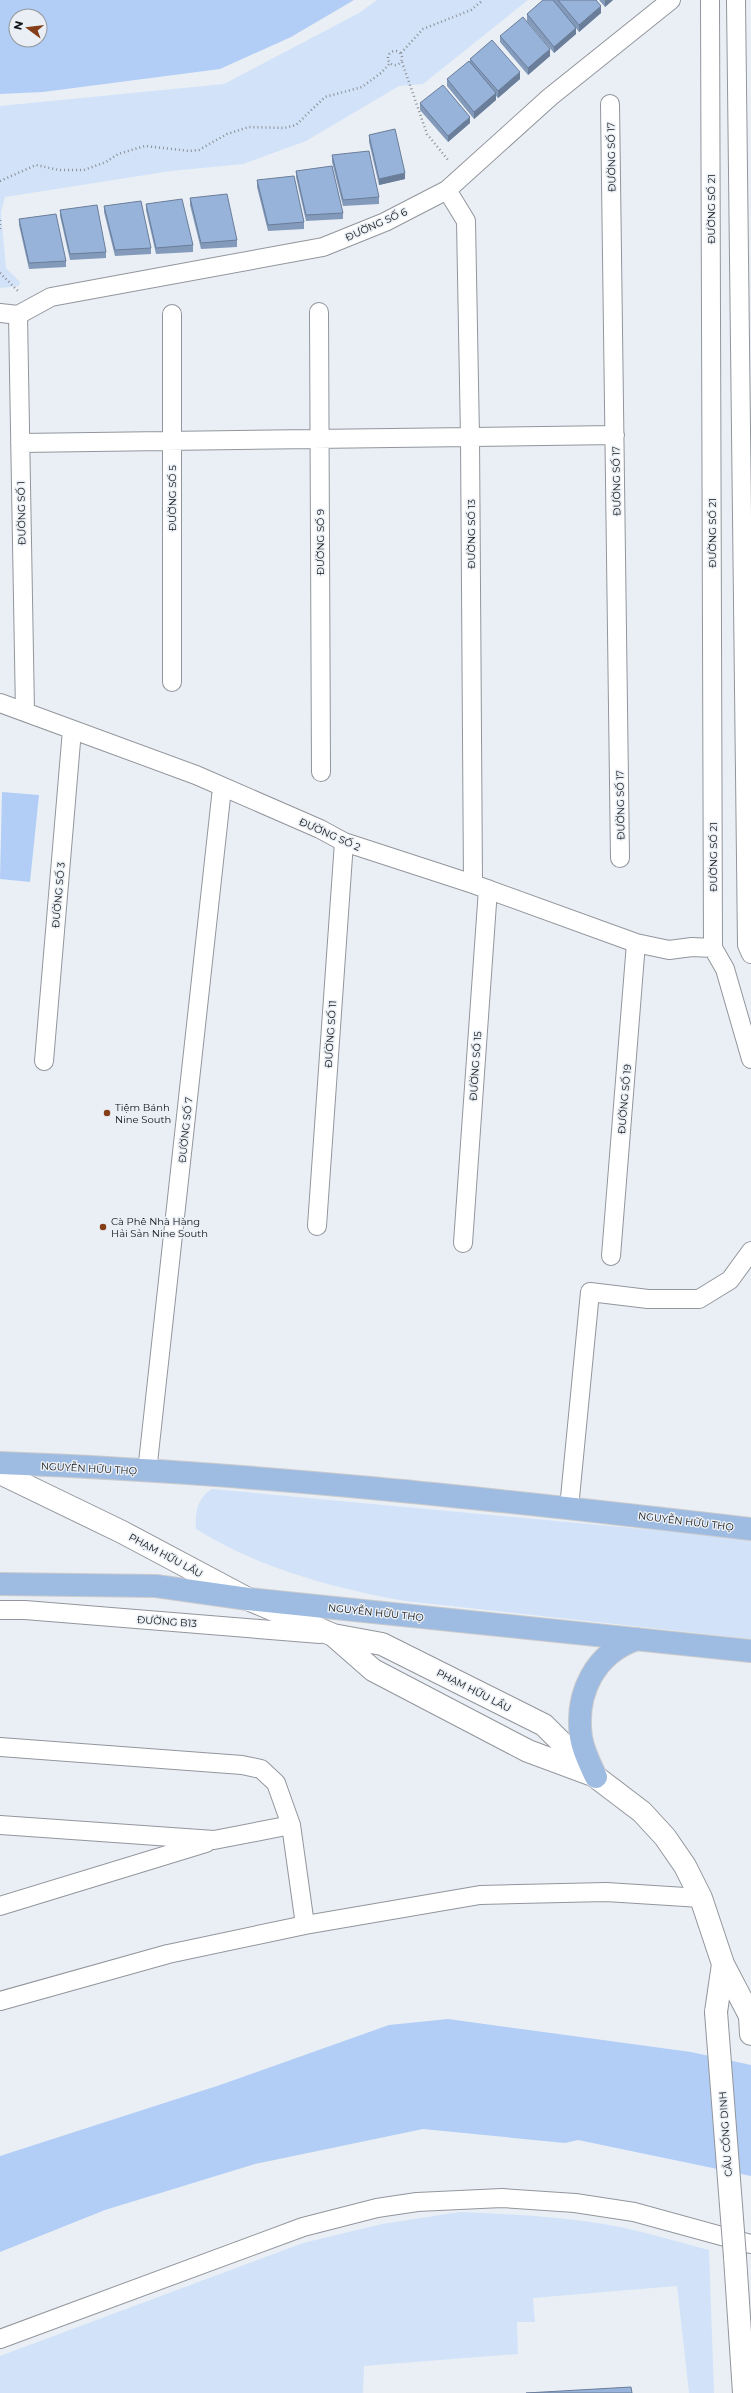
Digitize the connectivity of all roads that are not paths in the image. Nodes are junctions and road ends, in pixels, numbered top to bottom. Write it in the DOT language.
graph roads {
  1 [pos="671,0"];
  2 [pos="710,0"];
  3 [pos="736,0"];
  4 [pos="610,104"];
  5 [pos="447,190"];
  6 [pos="319,312"];
  7 [pos="0,313"];
  8 [pos="172,314"];
  9 [pos="18,315"];
  10 [pos="615,435"];
  11 [pos="746,435"];
  12 [pos="470,437"];
  13 [pos="319,439"];
  14 [pos="172,441"];
  15 [pos="20,443"];
  16 [pos="172,682"];
  17 [pos="0,703"];
  18 [pos="25,712"];
  19 [pos="72,730"];
  20 [pos="321,772"];
  21 [pos="222,788"];
  22 [pos="344,842"];
  23 [pos="620,858"];
  24 [pos="480,887"];
  25 [pos="636,942"];
  26 [pos="713,948"];
  27 [pos="751,954"];
  28 [pos="751,1059"];
  29 [pos="44,1061"];
  30 [pos="317,1226"];
  31 [pos="463,1242"];
  32 [pos="751,1251"];
  33 [pos="611,1256"];
  34 [pos="0,1463"];
  35 [pos="147,1472"];
  36 [pos="0,1473"];
  37 [pos="569,1508"];
  38 [pos="751,1529"];
  39 [pos="0,1584"];
  40 [pos="248,1599"];
  41 [pos="0,1610"];
  42 [pos="333,1635"];
  43 [pos="637,1639"];
  44 [pos="751,1651"];
  45 [pos="0,1747"];
  46 [pos="596,1777"];
  47 [pos="0,1825"];
  48 [pos="291,1826"];
  49 [pos="128,1834"];
  50 [pos="214,1840"];
  51 [pos="134,1866"];
  52 [pos="701,1898"];
  53 [pos="0,1906"];
  54 [pos="305,1925"];
  55 [pos="723,1964"];
  56 [pos="0,2001"];
  57 [pos="716,2012"];
  58 [pos="750,2025"];
  59 [pos="743,2250"];
  60 [pos="0,2339"];
  61 [pos="744,2393"];
  1 -- 5 [label="street, ĐƯỜNG SỐ 6"];
  2 -- 26 [label="street, ĐƯỜNG SỐ 21"];
  3 -- 11 [label="street"];
  4 -- 10 [label="street, ĐƯỜNG SỐ 17"];
  5 -- 9 [label="street, ĐƯỜNG SỐ 6"];
  5 -- 12 [label="street, ĐƯỜNG SỐ 13"];
  6 -- 13 [label="street, ĐƯỜNG SỐ 9"];
  7 -- 9 [label="street"];
  8 -- 14 [label="street, ĐƯỜNG SỐ 5"];
  9 -- 15 [label="street, ĐƯỜNG SỐ 1"];
  10 -- 12 [label="street"];
  10 -- 23 [label="street, ĐƯỜNG SỐ 17"];
  11 -- 27 [label="street"];
  12 -- 13 [label="street"];
  12 -- 24 [label="street, ĐƯỜNG SỐ 13"];
  13 -- 14 [label="street"];
  13 -- 20 [label="street, ĐƯỜNG SỐ 9"];
  14 -- 15 [label="street"];
  14 -- 16 [label="street, ĐƯỜNG SỐ 5"];
  15 -- 18 [label="street, ĐƯỜNG SỐ 1"];
  17 -- 18 [label="street, ĐƯỜNG SỐ 2"];
  18 -- 19 [label="street, ĐƯỜNG SỐ 2"];
  19 -- 21 [label="street, ĐƯỜNG SỐ 2"];
  19 -- 29 [label="street, ĐƯỜNG SỐ 3"];
  21 -- 22 [label="street, ĐƯỜNG SỐ 2"];
  21 -- 35 [label="street, ĐƯỜNG SỐ 7"];
  22 -- 24 [label="street, ĐƯỜNG SỐ 2"];
  22 -- 30 [label="street, ĐƯỜNG SỐ 11"];
  24 -- 25 [label="street, ĐƯỜNG SỐ 2"];
  24 -- 31 [label="street, ĐƯỜNG SỐ 15"];
  25 -- 26 [label="street, ĐƯỜNG SỐ 2"];
  25 -- 33 [label="street, ĐƯỜNG SỐ 19"];
  26 -- 28 [label="street, ĐƯỜNG SỐ 21"];
  32 -- 37 [label="street"];
  34 -- 35 [label="main road, NGUYỄN HỮU THỌ"];
  35 -- 37 [label="main road, NGUYỄN HỮU THỌ"];
  36 -- 40 [label="main road, PHẠM HỮU LẦU"];
  37 -- 38 [label="main road, NGUYỄN HỮU THỌ"];
  39 -- 40 [label="main road, NGUYỄN HỮU THỌ"];
  40 -- 42 [label="main road, PHẠM HỮU LẦU"];
  40 -- 43 [label="main road, NGUYỄN HỮU THỌ"];
  41 -- 42 [label="street, ĐƯỜNG B13"];
  42 -- 46 [label="main road, PHẠM HỮU LẦU"];
  42 -- 46 [label="main road, PHẠM HỮU LẦU"];
  43 -- 44 [label="main road, NGUYỄN HỮU THỌ"];
  43 -- 46 [label="main road"];
  45 -- 48 [label="street"];
  46 -- 52 [label="main road, PHẠM HỮU LẦU"];
  47 -- 49 [label="street"];
  48 -- 50 [label="street"];
  48 -- 54 [label="street"];
  49 -- 50 [label="street"];
  49 -- 51 [label="street"];
  50 -- 51 [label="street"];
  51 -- 53 [label="street"];
  52 -- 54 [label="street"];
  52 -- 55 [label="main road, PHẠM HỮU LẦU"];
  54 -- 56 [label="street"];
  55 -- 57 [label="main road, PHẠM HỮU LẦU"];
  55 -- 58 [label="main road, PHẠM HỮU LẦU"];
  57 -- 59 [label="main road, CẦU CỐNG DINH, bridge"];
  59 -- 60 [label="street"];
  59 -- 61 [label="main road"];
}
